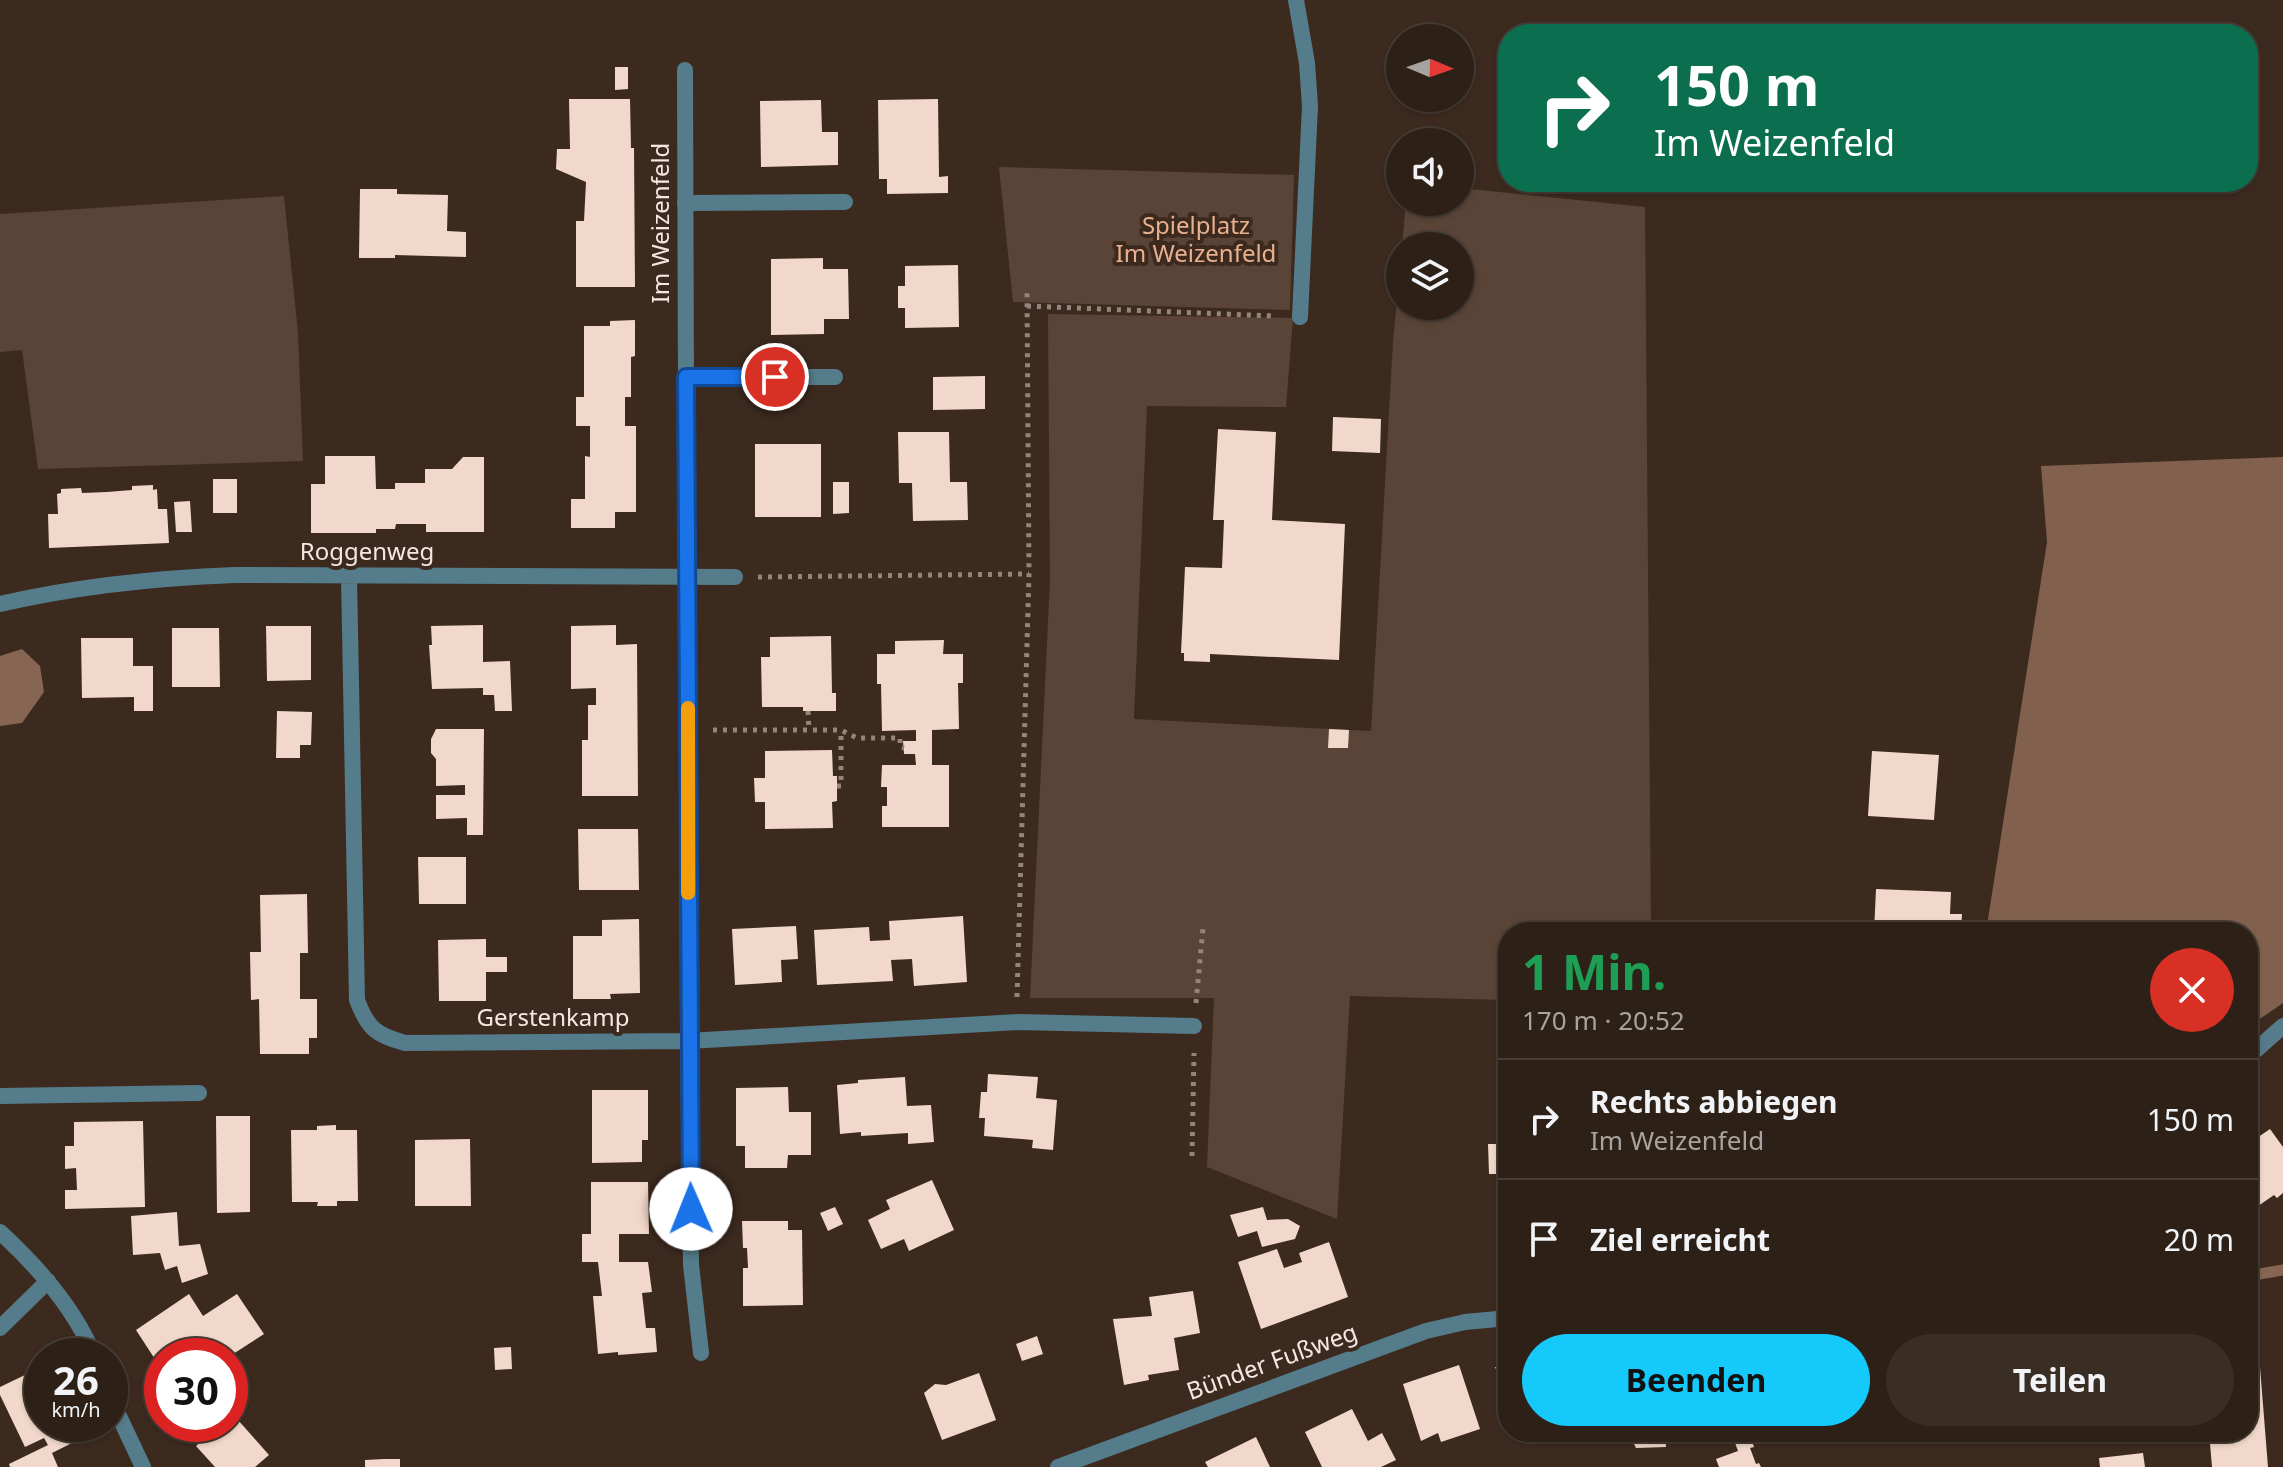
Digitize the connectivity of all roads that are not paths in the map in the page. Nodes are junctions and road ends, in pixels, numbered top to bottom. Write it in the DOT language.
graph roads {
  1 [pos="1296,0"];
  2 [pos="685,70"];
  3 [pos="845,202"];
  4 [pos="685,203"];
  5 [pos="1300,317"];
  6 [pos="686,377"];
  7 [pos="835,377"];
  8 [pos="349,577"];
  9 [pos="686,577"];
  10 [pos="735,577"];
  11 [pos="0,604"];
  12 [pos="1194,1026"];
  13 [pos="2283,1026"];
  14 [pos="688,1041"];
  15 [pos="2258,1048"];
  16 [pos="199,1093"];
  17 [pos="0,1096"];
  18 [pos="0,1232"];
  19 [pos="48,1281"];
  20 [pos="1498,1319"];
  21 [pos="0,1328"];
  22 [pos="87,1338"];
  23 [pos="701,1353"];
  24 [pos="128,1435"];
  25 [pos="143,1467"];
  26 [pos="1058,1467"];
  1 -- 5 [label="street"];
  2 -- 4 [label="street, Im Weizenfeld"];
  3 -- 4 [label="street"];
  4 -- 6 [label="street, Im Weizenfeld"];
  6 -- 7 [label="street"];
  6 -- 9 [label="street, Im Weizenfeld"];
  8 -- 9 [label="street, Roggenweg"];
  8 -- 11 [label="street, Roggenweg"];
  8 -- 14 [label="street, Gerstenkamp"];
  9 -- 10 [label="street, Roggenweg"];
  9 -- 14 [label="street, Im Weizenfeld"];
  12 -- 14 [label="street, Gerstenkamp"];
  13 -- 15 [label="street"];
  14 -- 23 [label="street, Im Weizenfeld"];
  16 -- 17 [label="street"];
  18 -- 19 [label="street"];
  19 -- 21 [label="street"];
  19 -- 22 [label="street"];
  20 -- 26 [label="street, Bünder Fußweg"];
  24 -- 25 [label="street"];
}
